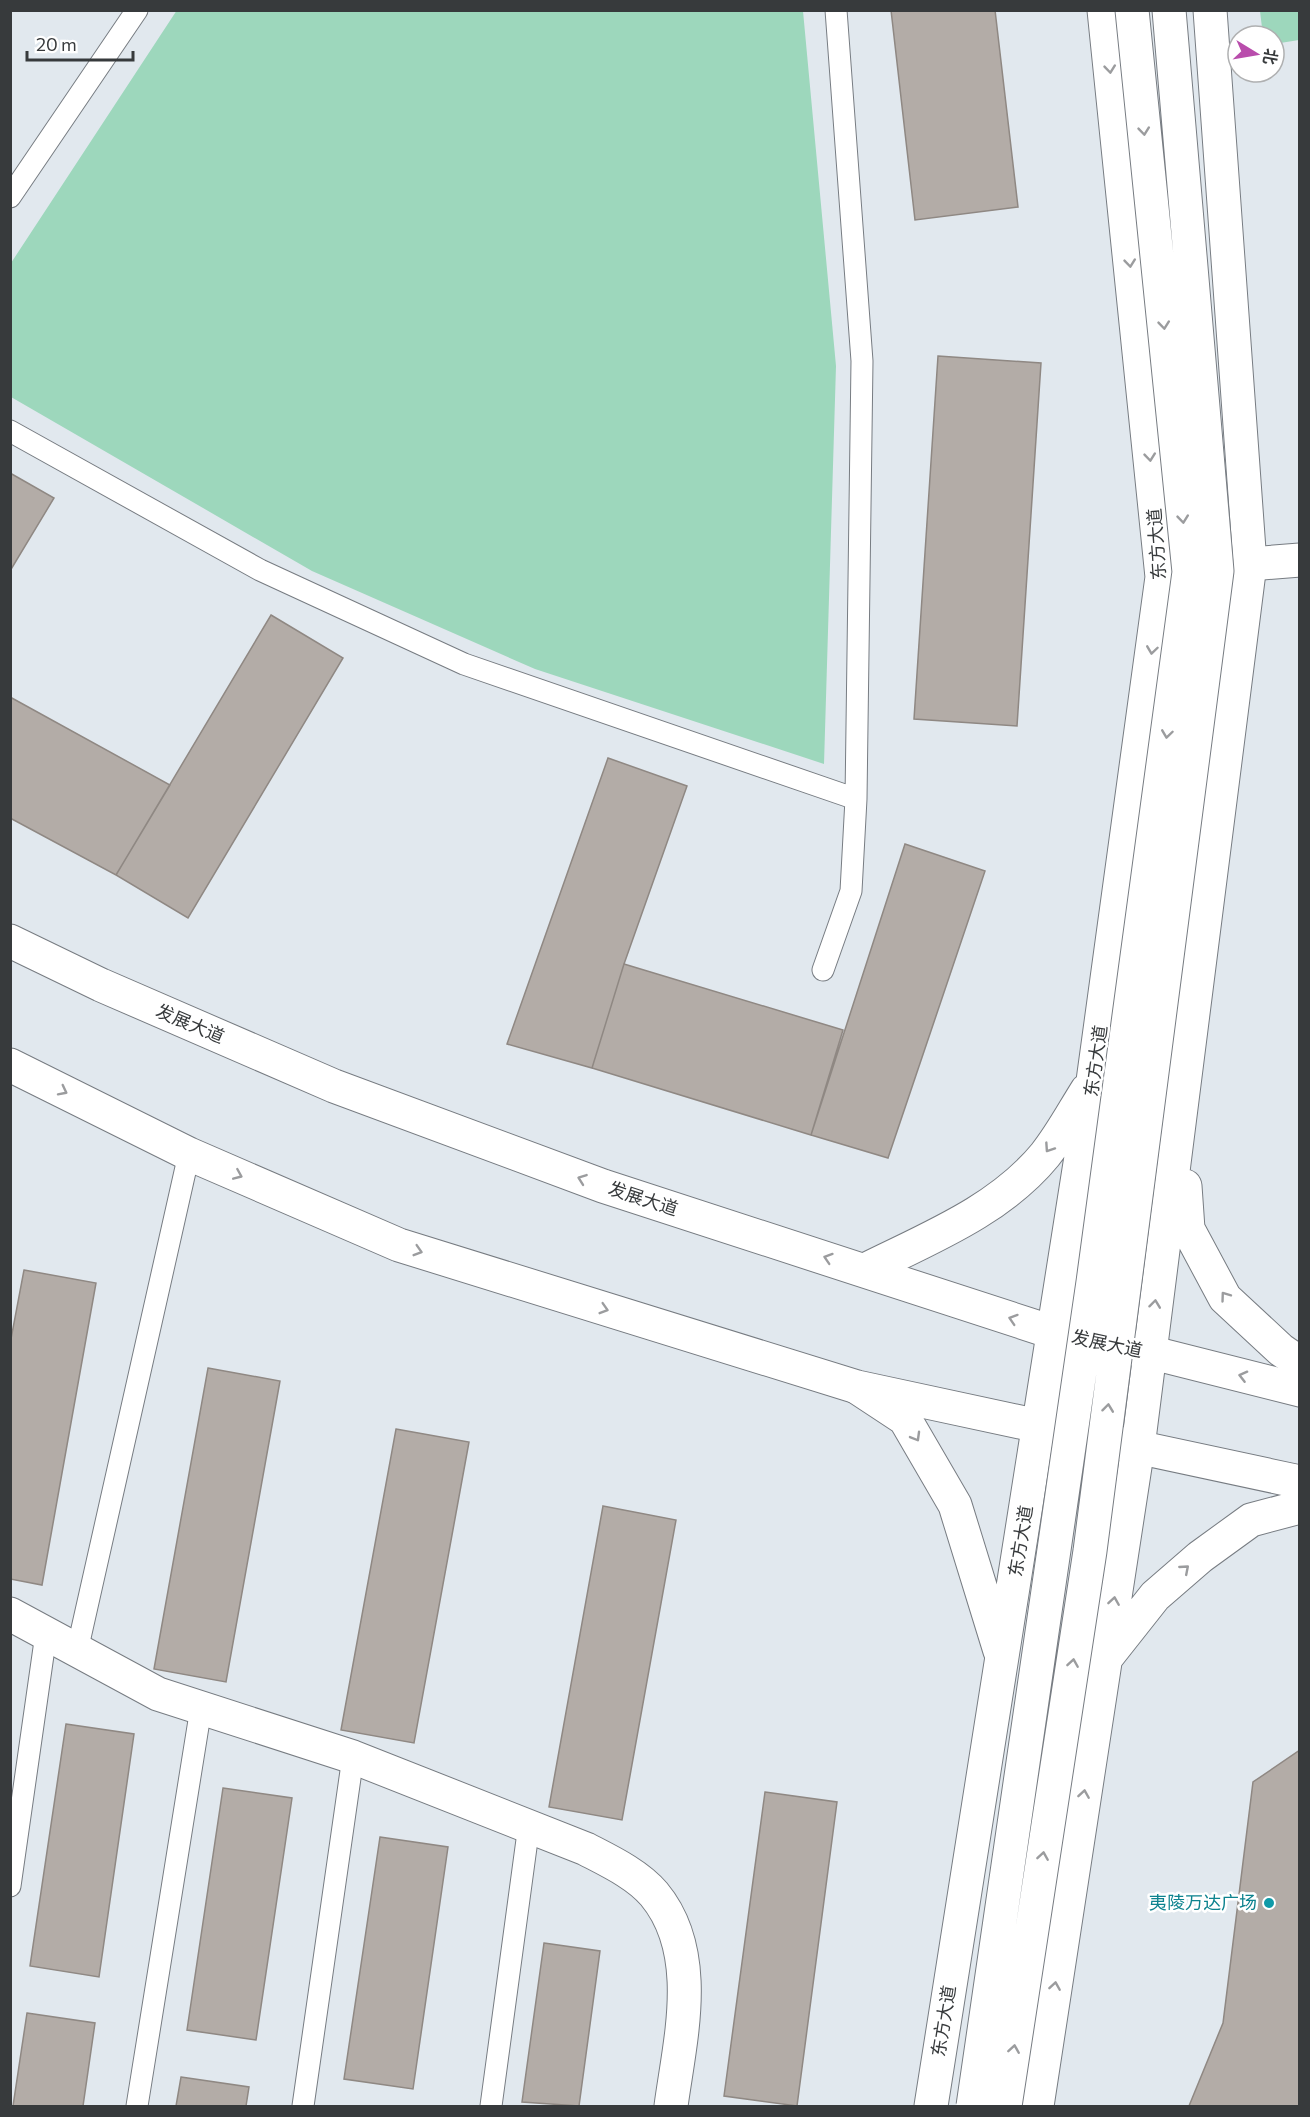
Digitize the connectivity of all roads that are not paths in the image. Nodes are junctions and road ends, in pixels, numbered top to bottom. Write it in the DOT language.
graph roads {
  1 [pos="136,10"];
  2 [pos="836,10"];
  3 [pos="1104,10"];
  4 [pos="1132,10"];
  5 [pos="1169,10"];
  6 [pos="1210,10"];
  7 [pos="10,197"];
  8 [pos="10,431"];
  9 [pos="1299,560"];
  10 [pos="1250,564"];
  11 [pos="856,800"];
  12 [pos="10,941"];
  13 [pos="823,970"];
  14 [pos="10,1065"];
  15 [pos="1094,1081"];
  16 [pos="1179,1123"];
  17 [pos="189,1154"];
  18 [pos="864,1270"];
  19 [pos="1055,1333"];
  20 [pos="1149,1352"];
  21 [pos="1299,1363"];
  22 [pos="857,1387"];
  23 [pos="1299,1390"];
  24 [pos="1039,1428"];
  25 [pos="1138,1448"];
  26 [pos="1299,1482"];
  27 [pos="1299,1507"];
  28 [pos="10,1614"];
  29 [pos="46,1634"];
  30 [pos="77,1651"];
  31 [pos="1002,1656"];
  32 [pos="1105,1659"];
  33 [pos="201,1708"];
  34 [pos="353,1757"];
  35 [pos="529,1825"];
  36 [pos="10,1886"];
  37 [pos="137,2106"];
  38 [pos="303,2106"];
  39 [pos="491,2106"];
  40 [pos="670,2106"];
  41 [pos="931,2106"];
  42 [pos="973,2106"];
  43 [pos="1005,2106"];
  44 [pos="1037,2106"];
  1 -- 7 [label="lane"];
  2 -- 11 [label="lane"];
  3 -- 15 [label="main road, 东方大道, one-way"];
  4 -- 42 [label="main road, one-way, bridge"];
  43 -- 5 [label="main road, one-way, bridge"];
  6 -- 10 [label="main road"];
  8 -- 11 [label="lane"];
  9 -- 10 [label="main road"];
  10 -- 16 [label="main road"];
  11 -- 13 [label="lane"];
  18 -- 12 [label="main road, 发展大道, one-way"];
  14 -- 17 [label="main road, one-way"];
  15 -- 18 [label="main road, one-way"];
  15 -- 19 [label="main road, 东方大道"];
  20 -- 16 [label="main road, one-way"];
  21 -- 16 [label="main road, one-way"];
  17 -- 22 [label="main road, one-way"];
  17 -- 30 [label="lane"];
  19 -- 18 [label="main road, 发展大道, one-way"];
  19 -- 20 [label="main road, 发展大道"];
  19 -- 24 [label="main road, 东方大道"];
  23 -- 20 [label="main road, 发展大道, one-way"];
  20 -- 25 [label="main road"];
  22 -- 24 [label="main road"];
  22 -- 31 [label="main road, one-way"];
  24 -- 25 [label="main road"];
  24 -- 31 [label="main road, 东方大道"];
  25 -- 26 [label="main road"];
  32 -- 25 [label="main road, one-way"];
  32 -- 27 [label="main road, one-way"];
  28 -- 29 [label="main road"];
  29 -- 30 [label="main road"];
  29 -- 36 [label="lane"];
  30 -- 33 [label="main road"];
  31 -- 41 [label="main road, 东方大道"];
  44 -- 32 [label="main road, one-way"];
  33 -- 34 [label="main road"];
  33 -- 37 [label="lane"];
  34 -- 35 [label="main road"];
  34 -- 38 [label="lane"];
  35 -- 39 [label="lane"];
  35 -- 40 [label="main road"];
}
